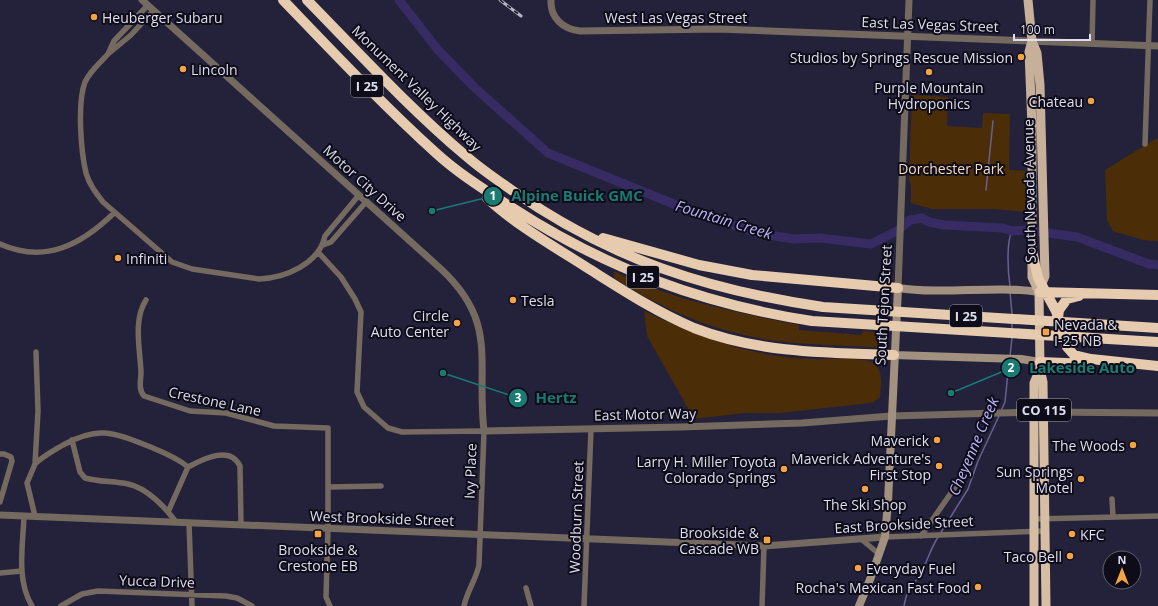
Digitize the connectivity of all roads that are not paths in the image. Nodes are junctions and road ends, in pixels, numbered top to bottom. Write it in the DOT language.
graph roads {
  1 [pos="142,0"];
  2 [pos="283,0"];
  3 [pos="307,0"];
  4 [pos="551,0"];
  5 [pos="909,0"];
  6 [pos="1028,0"];
  7 [pos="1093,0"];
  8 [pos="1150,0"];
  9 [pos="150,8"];
  10 [pos="796,32"];
  11 [pos="908,36"];
  12 [pos="1032,41"];
  13 [pos="1092,44"];
  14 [pos="1149,46"];
  15 [pos="1158,46"];
  16 [pos="1145,144"];
  17 [pos="455,168"];
  18 [pos="359,195"];
  19 [pos="366,202"];
  20 [pos="114,213"];
  21 [pos="569,226"];
  22 [pos="0,244"];
  23 [pos="323,245"];
  24 [pos="1032,250"];
  25 [pos="318,252"];
  26 [pos="1040,283"];
  27 [pos="898,288"];
  28 [pos="1133,294"];
  29 [pos="1158,295"];
  30 [pos="145,302"];
  31 [pos="1058,320"];
  32 [pos="1158,328"];
  33 [pos="1158,342"];
  34 [pos="36,352"];
  35 [pos="894,355"];
  36 [pos="1040,366"];
  37 [pos="1158,366"];
  38 [pos="1034,412"];
  39 [pos="1044,412"];
  40 [pos="1158,413"];
  41 [pos="891,416"];
  42 [pos="591,429"];
  43 [pos="484,431"];
  44 [pos="72,440"];
  45 [pos="0,454"];
  46 [pos="35,464"];
  47 [pos="188,467"];
  48 [pos="958,483"];
  49 [pos="381,486"];
  50 [pos="329,487"];
  51 [pos="1112,498"];
  52 [pos="0,502"];
  53 [pos="168,512"];
  54 [pos="0,515"];
  55 [pos="24,516"];
  56 [pos="35,516"];
  57 [pos="1158,516"];
  58 [pos="1113,517"];
  59 [pos="1034,519"];
  60 [pos="1045,519"];
  61 [pos="176,522"];
  62 [pos="189,523"];
  63 [pos="241,525"];
  64 [pos="328,529"];
  65 [pos="1045,530"];
  66 [pos="1034,531"];
  67 [pos="480,536"];
  68 [pos="921,536"];
  69 [pos="884,537"];
  70 [pos="587,539"];
  71 [pos="861,539"];
  72 [pos="764,546"];
  73 [pos="879,554"];
  74 [pos="22,571"];
  75 [pos="0,574"];
  76 [pos="1034,580"];
  77 [pos="526,588"];
  78 [pos="192,594"];
  79 [pos="32,606"];
  80 [pos="61,606"];
  81 [pos="192,606"];
  82 [pos="252,606"];
  83 [pos="330,606"];
  84 [pos="464,606"];
  85 [pos="531,606"];
  86 [pos="584,606"];
  87 [pos="762,606"];
  88 [pos="858,606"];
  89 [pos="1034,606"];
  90 [pos="1040,606"];
  91 [pos="1046,606"];
  1 -- 9 [label="street, Motor City Drive"];
  2 -- 17 [label="highway, I 25"];
  3 -- 21 [label="highway, Monument Valley Highway / I 25"];
  4 -- 10 [label="street, West Las Vegas Street"];
  5 -- 11 [label="street, South Tejon Street"];
  6 -- 12 [label="main road, South Nevada Avenue"];
  7 -- 13 [label="street"];
  8 -- 14 [label="street"];
  9 -- 18 [label="street, Motor City Drive"];
  9 -- 20 [label="street"];
  10 -- 11 [label="street, East Las Vegas Street"];
  11 -- 12 [label="street, East Las Vegas Street"];
  11 -- 27 [label="street, South Tejon Street"];
  12 -- 13 [label="street, East Las Vegas Street"];
  12 -- 24 [label="main road, South Nevada Avenue"];
  12 -- 26 [label="main road, South Nevada Avenue"];
  13 -- 14 [label="street, East Las Vegas Street"];
  14 -- 15 [label="street, East Las Vegas Street"];
  14 -- 16 [label="street"];
  17 -- 33 [label="highway, I 25"];
  17 -- 35 [label="highway"];
  18 -- 19 [label="street, Motor City Drive"];
  18 -- 23 [label="street"];
  19 -- 23 [label="street"];
  19 -- 43 [label="street, Motor City Drive"];
  20 -- 22 [label="street"];
  20 -- 25 [label="street"];
  21 -- 27 [label="highway"];
  21 -- 32 [label="highway, Monument Valley Highway / I 25"];
  23 -- 25 [label="street"];
  24 -- 26 [label="highway"];
  25 -- 43 [label="street, East Motor Way"];
  26 -- 27 [label="main road"];
  26 -- 28 [label="highway"];
  26 -- 31 [label="highway"];
  26 -- 36 [label="highway, South Nevada Avenue / CO 115"];
  27 -- 35 [label="main road, South Tejon Street"];
  28 -- 29 [label="highway"];
  28 -- 31 [label="highway"];
  30 -- 50 [label="street, Crestone Lane"];
  31 -- 37 [label="highway"];
  34 -- 46 [label="street"];
  35 -- 36 [label="main road"];
  35 -- 41 [label="main road, South Tejon Street"];
  36 -- 37 [label="highway"];
  36 -- 38 [label="highway, South Nevada Avenue / CO 115"];
  36 -- 39 [label="highway, South Nevada Avenue / CO 115"];
  38 -- 41 [label="street, East Motor Way"];
  38 -- 59 [label="highway, South Nevada Avenue / CO 115"];
  39 -- 40 [label="street"];
  39 -- 60 [label="highway, South Nevada Avenue / CO 115"];
  41 -- 42 [label="street, East Motor Way"];
  41 -- 69 [label="main road, South Tejon Street"];
  42 -- 43 [label="street, East Motor Way"];
  42 -- 70 [label="street, Woodburn Street"];
  43 -- 67 [label="street, Ivy Place"];
  44 -- 46 [label="street"];
  44 -- 47 [label="street"];
  44 -- 53 [label="street"];
  45 -- 52 [label="street"];
  46 -- 56 [label="street"];
  47 -- 53 [label="street"];
  47 -- 63 [label="street"];
  48 -- 68 [label="street"];
  49 -- 50 [label="street"];
  50 -- 64 [label="street"];
  51 -- 58 [label="street"];
  53 -- 61 [label="street"];
  54 -- 55 [label="street, West Brookside Street"];
  55 -- 56 [label="street, West Brookside Street"];
  55 -- 74 [label="street"];
  56 -- 61 [label="street, West Brookside Street"];
  57 -- 58 [label="street"];
  58 -- 60 [label="street"];
  59 -- 60 [label="street"];
  59 -- 66 [label="highway, South Nevada Avenue / CO 115"];
  60 -- 65 [label="highway, South Nevada Avenue / CO 115"];
  61 -- 62 [label="street, West Brookside Street"];
  62 -- 63 [label="street, West Brookside Street"];
  62 -- 78 [label="street"];
  63 -- 64 [label="street, West Brookside Street"];
  64 -- 67 [label="street, West Brookside Street"];
  64 -- 83 [label="street"];
  65 -- 66 [label="street, East Brookside Street"];
  65 -- 91 [label="highway, South Nevada Avenue / CO 115"];
  66 -- 68 [label="street, East Brookside Street"];
  66 -- 76 [label="highway, South Nevada Avenue / CO 115"];
  67 -- 70 [label="street, West Brookside Street"];
  67 -- 84 [label="street, Ivy Place"];
  68 -- 69 [label="street, East Brookside Street"];
  69 -- 71 [label="street, East Brookside Street"];
  69 -- 73 [label="main road, South Tejon Street"];
  70 -- 72 [label="street, West Brookside Street"];
  70 -- 86 [label="street, Woodburn Street"];
  71 -- 72 [label="street, East Brookside Street"];
  71 -- 73 [label="street"];
  72 -- 87 [label="street"];
  73 -- 88 [label="main road, South Tejon Street"];
  74 -- 75 [label="street"];
  74 -- 79 [label="street"];
  76 -- 89 [label="highway, South Nevada Avenue / CO 115"];
  76 -- 90 [label="highway"];
  77 -- 85 [label="street"];
  78 -- 80 [label="street, Yucca Drive"];
  78 -- 81 [label="street"];
  78 -- 82 [label="street, Yucca Drive"];
}
